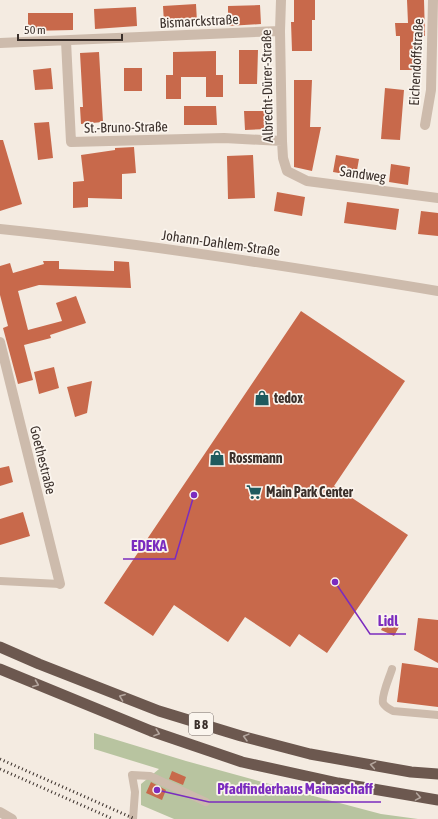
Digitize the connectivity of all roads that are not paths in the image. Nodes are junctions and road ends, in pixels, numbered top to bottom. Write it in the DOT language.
graph roads {
  1 [pos="282,0"];
  2 [pos="433,0"];
  3 [pos="280,32"];
  4 [pos="66,41"];
  5 [pos="0,43"];
  6 [pos="425,125"];
  7 [pos="282,141"];
  8 [pos="287,171"];
  9 [pos="438,198"];
  10 [pos="0,228"];
  11 [pos="438,291"];
  12 [pos="0,342"];
  13 [pos="0,581"];
  14 [pos="60,584"];
  15 [pos="0,647"];
  16 [pos="0,669"];
  17 [pos="392,669"];
  18 [pos="438,715"];
  19 [pos="438,774"];
  20 [pos="438,800"];
  21 [pos="206,802"];
  22 [pos="0,812"];
  23 [pos="12,819"];
  24 [pos="133,819"];
  1 -- 3 [label="street, Albrecht-Dürer-Straße"];
  2 -- 6 [label="street, Eichendoffstraße"];
  3 -- 4 [label="street, Bismarckstraße"];
  3 -- 7 [label="street, Albrecht-Dürer-Straße"];
  4 -- 5 [label="street, Bismarckstraße"];
  4 -- 7 [label="street, St.-Bruno-Straße"];
  7 -- 8 [label="street, Albrecht-Dürer-Straße"];
  8 -- 9 [label="street, Sandweg"];
  10 -- 11 [label="street, Johann-Dahlem-Straße"];
  12 -- 14 [label="street, Goethestraße"];
  13 -- 14 [label="lane"];
  19 -- 15 [label="highway, B 8, one-way"];
  16 -- 20 [label="highway, B 8, one-way"];
  17 -- 18 [label="lane"];
  21 -- 24 [label="lane"];
  22 -- 23 [label="street"];
}
